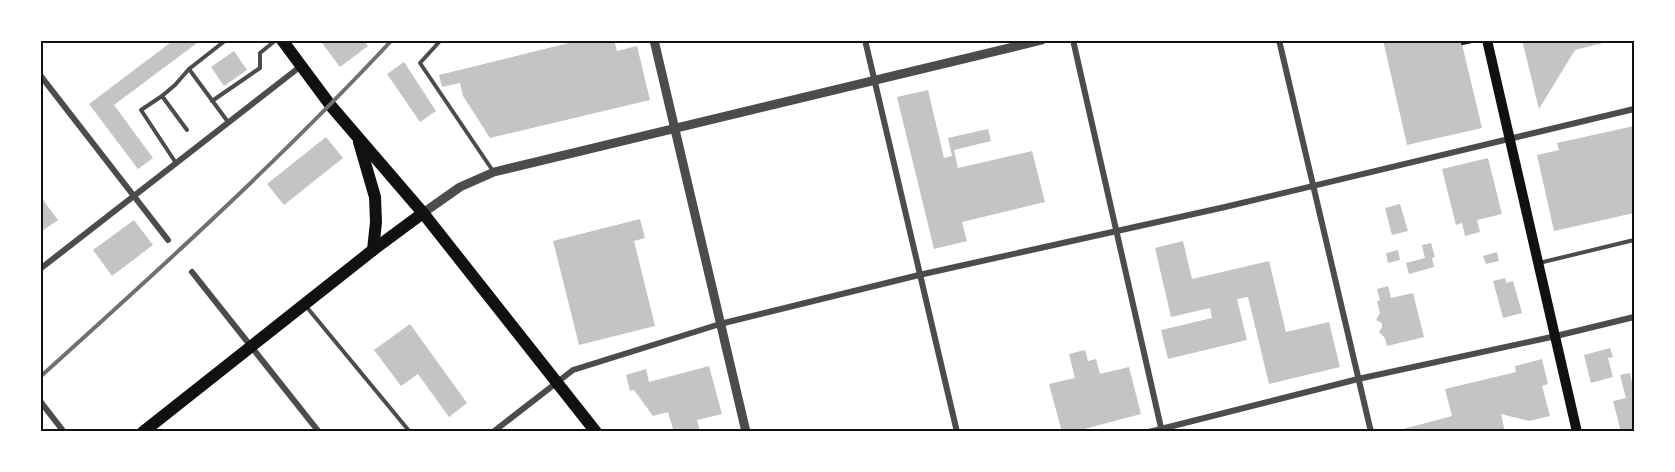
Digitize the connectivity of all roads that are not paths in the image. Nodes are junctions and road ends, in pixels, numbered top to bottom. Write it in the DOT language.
graph roads {
  1 [pos="226,40"];
  2 [pos="276,40"];
  3 [pos="282,40"];
  4 [pos="441,40"];
  5 [pos="654,40"];
  6 [pos="865,40"];
  7 [pos="1042,40"];
  8 [pos="1073,40"];
  9 [pos="1279,40"];
  10 [pos="1486,40"];
  11 [pos="302,66"];
  12 [pos="189,69"];
  13 [pos="40,75"];
  14 [pos="875,81"];
  15 [pos="162,96"];
  16 [pos="212,102"];
  17 [pos="1635,109"];
  18 [pos="228,123"];
  19 [pos="675,127"];
  20 [pos="187,130"];
  21 [pos="357,135"];
  22 [pos="1508,138"];
  23 [pos="177,163"];
  24 [pos="494,172"];
  25 [pos="1313,186"];
  26 [pos="134,196"];
  27 [pos="423,213"];
  28 [pos="1118,232"];
  29 [pos="168,240"];
  30 [pos="1635,240"];
  31 [pos="373,250"];
  32 [pos="1538,263"];
  33 [pos="40,269"];
  34 [pos="192,272"];
  35 [pos="920,275"];
  36 [pos="305,304"];
  37 [pos="1635,317"];
  38 [pos="720,324"];
  39 [pos="1556,336"];
  40 [pos="252,345"];
  41 [pos="1358,379"];
  42 [pos="556,381"];
  43 [pos="40,401"];
  44 [pos="1162,430"];
  45 [pos="64,432"];
  46 [pos="143,432"];
  47 [pos="319,432"];
  48 [pos="410,432"];
  49 [pos="493,432"];
  50 [pos="596,432"];
  51 [pos="746,432"];
  52 [pos="957,432"];
  53 [pos="1149,432"];
  54 [pos="1371,432"];
  55 [pos="1577,432"];
  1 -- 12 [label="lane"];
  2 -- 16 [label="lane"];
  3 -- 11 [label="main road"];
  4 -- 24 [label="lane"];
  5 -- 19 [label="street"];
  6 -- 14 [label="street"];
  7 -- 14 [label="street"];
  8 -- 28 [label="street"];
  9 -- 25 [label="street"];
  10 -- 22 [label="main road"];
  11 -- 18 [label="street"];
  11 -- 21 [label="main road"];
  12 -- 15 [label="lane"];
  12 -- 16 [label="lane"];
  13 -- 26 [label="street"];
  14 -- 19 [label="street"];
  14 -- 35 [label="street"];
  15 -- 20 [label="lane"];
  15 -- 23 [label="lane"];
  16 -- 18 [label="lane"];
  17 -- 22 [label="street"];
  18 -- 23 [label="street"];
  19 -- 24 [label="street"];
  19 -- 38 [label="street"];
  21 -- 27 [label="main road"];
  21 -- 31 [label="main road"];
  22 -- 25 [label="street"];
  22 -- 32 [label="main road"];
  23 -- 26 [label="street"];
  24 -- 27 [label="street"];
  25 -- 28 [label="street"];
  25 -- 41 [label="street"];
  26 -- 29 [label="street"];
  26 -- 33 [label="street"];
  27 -- 31 [label="main road"];
  27 -- 42 [label="main road"];
  28 -- 35 [label="street"];
  28 -- 44 [label="street"];
  30 -- 32 [label="lane"];
  31 -- 36 [label="main road"];
  32 -- 39 [label="main road"];
  34 -- 40 [label="street"];
  35 -- 38 [label="street"];
  35 -- 52 [label="street"];
  36 -- 40 [label="main road"];
  36 -- 48 [label="lane"];
  37 -- 39 [label="street"];
  38 -- 42 [label="street"];
  38 -- 51 [label="street"];
  39 -- 41 [label="street"];
  39 -- 55 [label="main road"];
  40 -- 46 [label="main road"];
  40 -- 47 [label="street"];
  41 -- 44 [label="street"];
  41 -- 54 [label="street"];
  42 -- 49 [label="street"];
  42 -- 50 [label="main road"];
  43 -- 45 [label="street"];
  44 -- 53 [label="street"];
}
